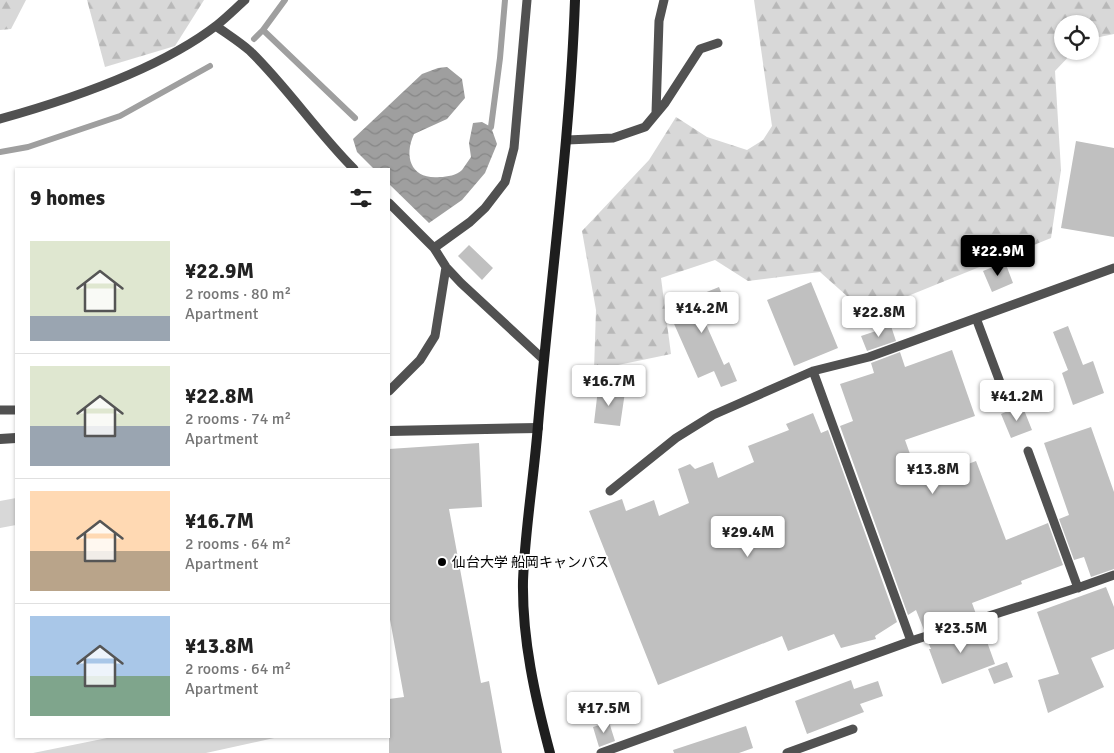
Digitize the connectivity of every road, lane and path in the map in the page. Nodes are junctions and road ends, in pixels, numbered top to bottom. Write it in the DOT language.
graph roads {
  1 [pos="245,0"];
  2 [pos="527,0"];
  3 [pos="575,0"];
  4 [pos="664,0"];
  5 [pos="216,26"];
  6 [pos="718,43"];
  7 [pos="656,113"];
  8 [pos="0,119"];
  9 [pos="567,140"];
  10 [pos="353,168"];
  11 [pos="390,204"];
  12 [pos="434,248"];
  13 [pos="446,267"];
  14 [pos="1114,268"];
  15 [pos="976,318"];
  16 [pos="543,359"];
  17 [pos="813,371"];
  18 [pos="390,390"];
  19 [pos="1007,401"];
  20 [pos="0,410"];
  21 [pos="15,410"];
  22 [pos="538,428"];
  23 [pos="390,431"];
  24 [pos="15,438"];
  25 [pos="0,439"];
  26 [pos="1028,450"];
  27 [pos="610,491"];
  28 [pos="1114,574"];
  29 [pos="1078,588"];
  30 [pos="911,641"];
  31 [pos="853,729"];
  32 [pos="550,753"];
  33 [pos="601,753"];
  34 [pos="787,753"];
  1 -- 5 [label="lane"];
  2 -- 12 [label="lane"];
  3 -- 9 [label="street"];
  4 -- 7 [label="lane"];
  5 -- 8 [label="lane"];
  5 -- 10 [label="lane"];
  6 -- 7 [label="lane"];
  7 -- 9 [label="lane"];
  9 -- 16 [label="street"];
  11 -- 12 [label="lane"];
  12 -- 13 [label="lane"];
  13 -- 16 [label="lane"];
  13 -- 18 [label="lane"];
  14 -- 15 [label="lane"];
  15 -- 17 [label="lane"];
  15 -- 19 [label="lane"];
  16 -- 22 [label="street"];
  17 -- 27 [label="lane"];
  17 -- 30 [label="lane"];
  20 -- 21 [label="lane"];
  22 -- 23 [label="street"];
  22 -- 32 [label="street"];
  24 -- 25 [label="street"];
  26 -- 29 [label="lane"];
  28 -- 29 [label="lane"];
  29 -- 30 [label="lane"];
  30 -- 33 [label="lane"];
  31 -- 34 [label="lane"];
}
